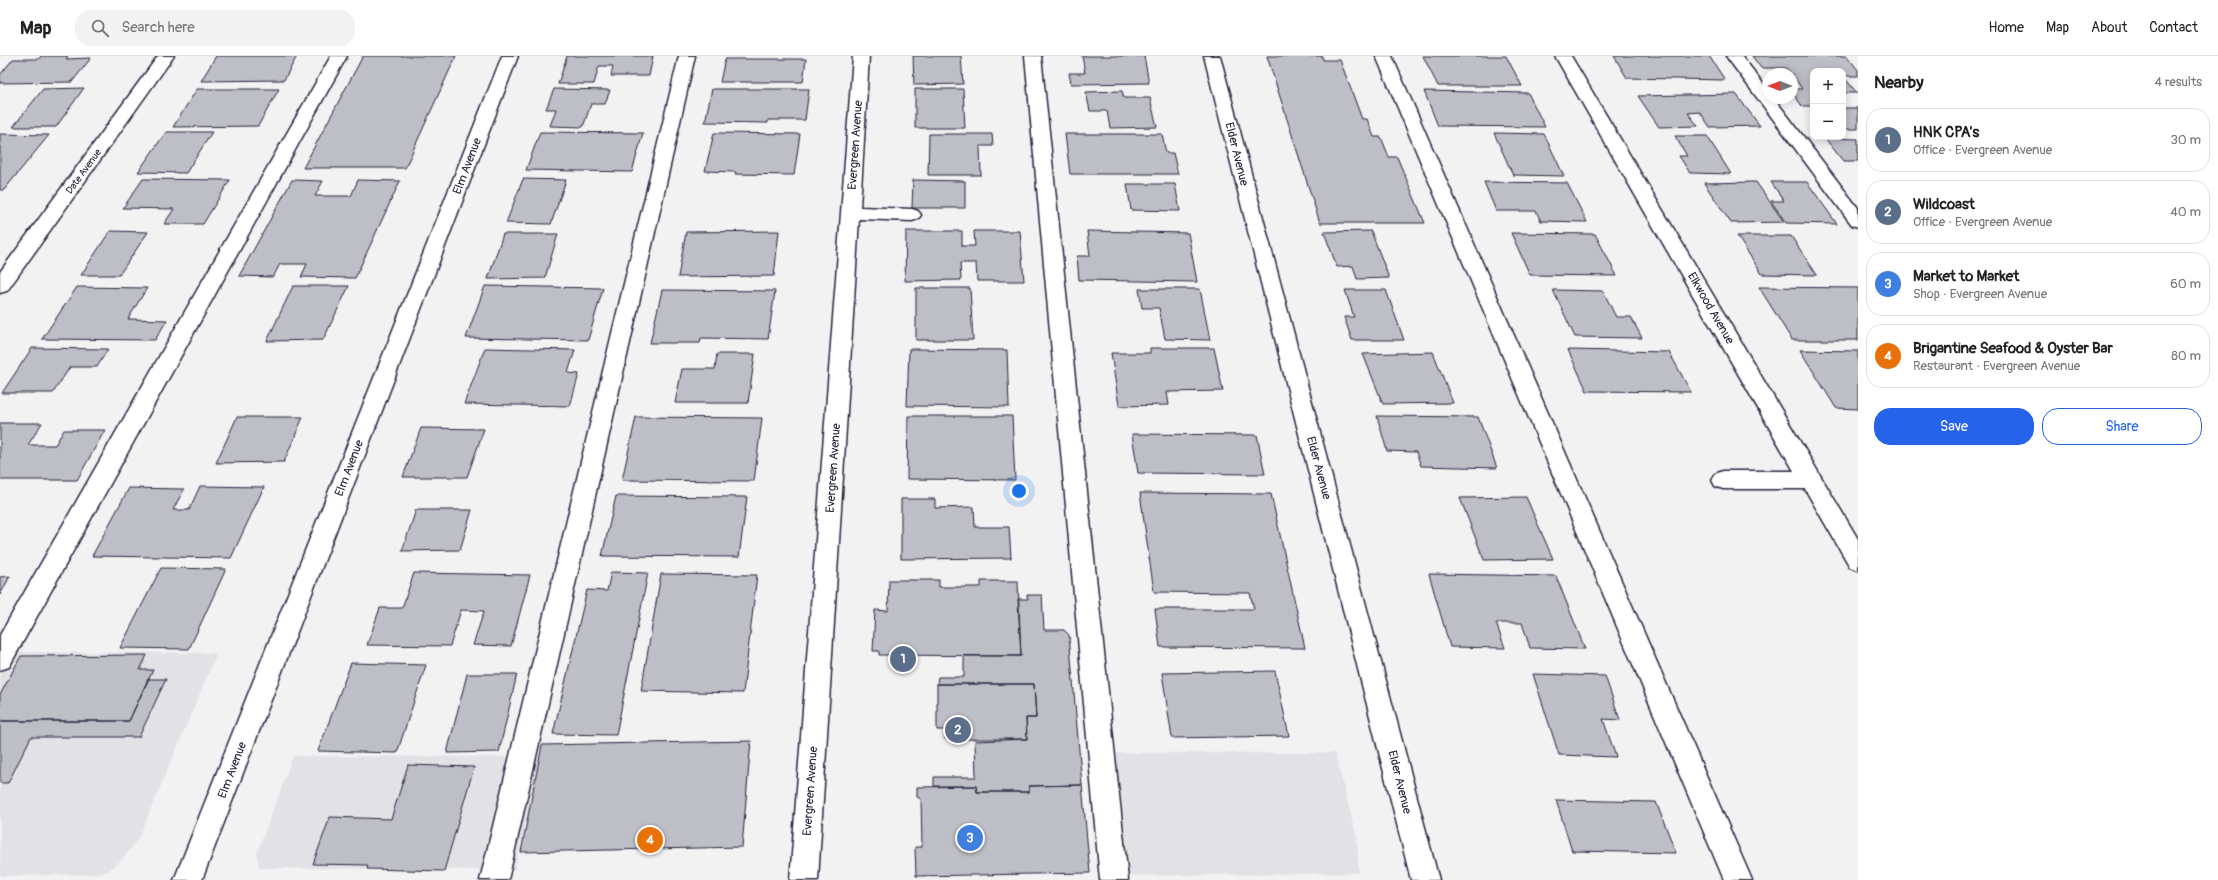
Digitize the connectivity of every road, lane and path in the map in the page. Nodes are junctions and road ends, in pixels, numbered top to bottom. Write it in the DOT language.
graph roads {
  1 [pos="166,56"];
  2 [pos="339,56"];
  3 [pos="510,56"];
  4 [pos="687,56"];
  5 [pos="861,56"];
  6 [pos="1032,56"];
  7 [pos="1212,56"];
  8 [pos="1384,56"];
  9 [pos="1563,56"];
  10 [pos="1734,56"];
  11 [pos="850,214"];
  12 [pos="912,215"];
  13 [pos="1858,221"];
  14 [pos="0,286"];
  15 [pos="1723,480"];
  16 [pos="1811,480"];
  17 [pos="1858,560"];
  18 [pos="0,660"];
  19 [pos="188,880"];
  20 [pos="494,880"];
  21 [pos="804,880"];
  22 [pos="1114,880"];
  23 [pos="1425,880"];
  24 [pos="1738,880"];
  1 -- 14 [label="street, Date Avenue"];
  2 -- 18 [label="street"];
  3 -- 19 [label="street, Elm Avenue"];
  4 -- 20 [label="street"];
  5 -- 11 [label="street, Evergreen Avenue"];
  6 -- 22 [label="street"];
  7 -- 23 [label="street, Elder Avenue"];
  8 -- 24 [label="street"];
  9 -- 16 [label="street, Elkwood Avenue"];
  10 -- 13 [label="street"];
  11 -- 12 [label="street"];
  11 -- 21 [label="street, Evergreen Avenue"];
  15 -- 16 [label="street"];
  16 -- 17 [label="street, Elkwood Avenue"];
}
